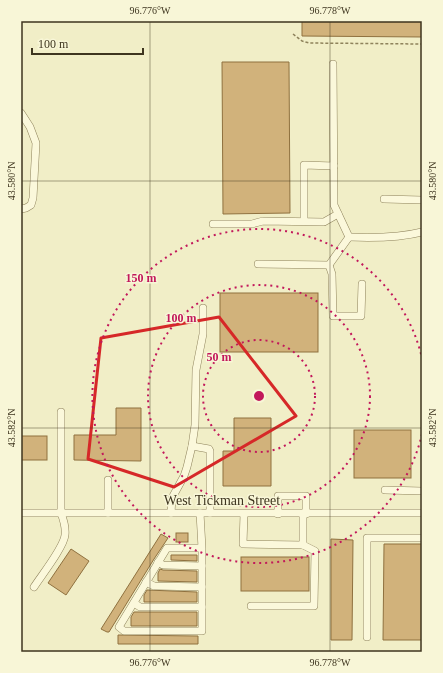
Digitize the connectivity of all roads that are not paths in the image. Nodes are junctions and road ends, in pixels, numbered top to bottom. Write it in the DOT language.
graph roads {
  1 [pos="333,64"];
  2 [pos="21,113"];
  3 [pos="334,166"];
  4 [pos="384,199"];
  5 [pos="422,200"];
  6 [pos="21,209"];
  7 [pos="338,214"];
  8 [pos="304,222"];
  9 [pos="213,224"];
  10 [pos="422,232"];
  11 [pos="348,237"];
  12 [pos="258,264"];
  13 [pos="329,265"];
  14 [pos="362,284"];
  15 [pos="203,308"];
  16 [pos="60,412"];
  17 [pos="192,446"];
  18 [pos="108,480"];
  19 [pos="385,490"];
  20 [pos="422,491"];
  21 [pos="21,513"];
  22 [pos="61,513"];
  23 [pos="108,513"];
  24 [pos="171,513"];
  25 [pos="200,513"];
  26 [pos="210,513"];
  27 [pos="422,513"];
  28 [pos="244,514"];
  29 [pos="278,514"];
  30 [pos="305,514"];
  31 [pos="422,538"];
  32 [pos="303,545"];
  33 [pos="202,548"];
  34 [pos="158,562"];
  35 [pos="202,566"];
  36 [pos="146,582"];
  37 [pos="34,587"];
  38 [pos="202,587"];
  39 [pos="134,603"];
  40 [pos="251,606"];
  41 [pos="202,607"];
  42 [pos="367,637"];
  1 -- 3 [label="street"];
  2 -- 6 [label="street"];
  3 -- 7 [label="street"];
  3 -- 8 [label="street"];
  4 -- 5 [label="street"];
  7 -- 8 [label="street"];
  7 -- 11 [label="street"];
  8 -- 9 [label="street"];
  10 -- 11 [label="street"];
  11 -- 13 [label="street"];
  12 -- 13 [label="street"];
  13 -- 14 [label="street"];
  15 -- 17 [label="street"];
  16 -- 22 [label="street"];
  17 -- 24 [label="street"];
  17 -- 26 [label="street"];
  18 -- 23 [label="street"];
  19 -- 20 [label="street"];
  21 -- 22 [label="street, West Tickman Street"];
  22 -- 23 [label="street, West Tickman Street"];
  22 -- 37 [label="street"];
  23 -- 24 [label="street, West Tickman Street"];
  24 -- 25 [label="street, West Tickman Street"];
  25 -- 26 [label="street, West Tickman Street"];
  25 -- 33 [label="street"];
  26 -- 28 [label="street, West Tickman Street"];
  27 -- 30 [label="street, West Tickman Street"];
  28 -- 29 [label="street, West Tickman Street"];
  28 -- 32 [label="street"];
  29 -- 30 [label="street, West Tickman Street"];
  29 -- 30 [label="street"];
  30 -- 32 [label="street"];
  31 -- 42 [label="street"];
  32 -- 40 [label="street"];
  33 -- 34 [label="street"];
  33 -- 35 [label="street"];
  34 -- 35 [label="street"];
  34 -- 36 [label="street"];
  35 -- 38 [label="street"];
  36 -- 38 [label="street"];
  36 -- 39 [label="street"];
  38 -- 41 [label="street"];
  39 -- 41 [label="street"];
  39 -- 41 [label="street"];
}
